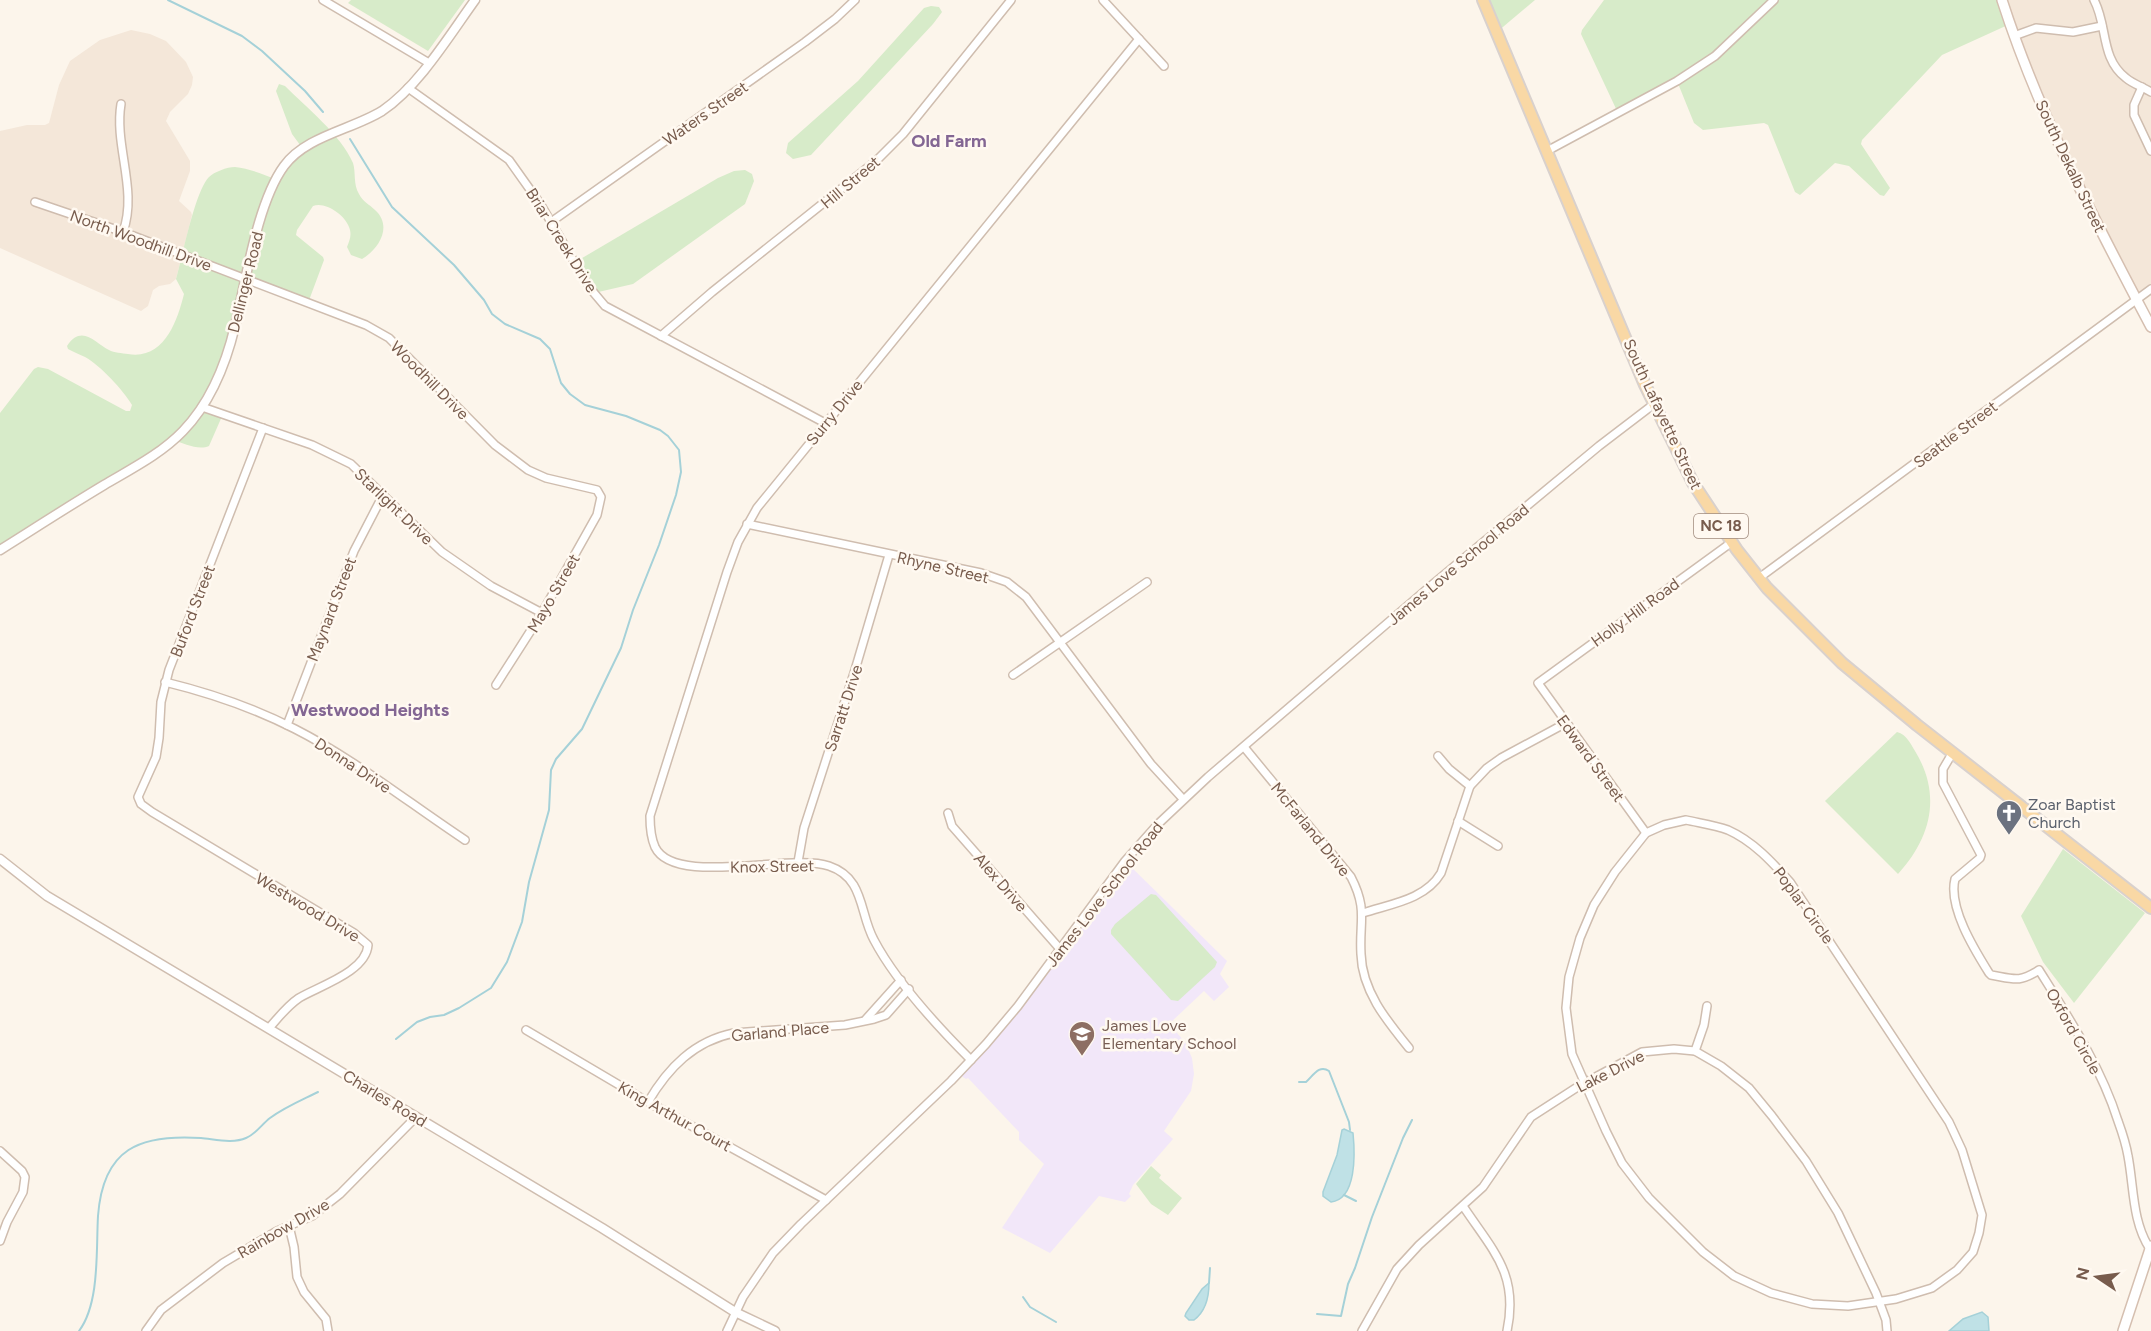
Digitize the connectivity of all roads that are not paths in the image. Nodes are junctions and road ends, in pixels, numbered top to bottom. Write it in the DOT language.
graph roads {
  1 [pos="323,0"];
  2 [pos="475,0"];
  3 [pos="855,0"];
  4 [pos="1011,0"];
  5 [pos="1103,0"];
  6 [pos="1483,0"];
  7 [pos="1774,0"];
  8 [pos="2002,0"];
  9 [pos="2094,0"];
  10 [pos="2102,26"];
  11 [pos="2014,36"];
  12 [pos="1139,39"];
  13 [pos="429,63"];
  14 [pos="1164,66"];
  15 [pos="2142,87"];
  16 [pos="408,88"];
  17 [pos="2151,92"];
  18 [pos="121,104"];
  19 [pos="1547,151"];
  20 [pos="2151,151"];
  21 [pos="35,202"];
  22 [pos="551,222"];
  23 [pos="123,232"];
  24 [pos="246,278"];
  25 [pos="2151,290"];
  26 [pos="2137,300"];
  27 [pos="2151,327"];
  28 [pos="661,336"];
  29 [pos="1654,404"];
  30 [pos="202,407"];
  31 [pos="825,423"];
  32 [pos="263,428"];
  33 [pos="383,495"];
  34 [pos="601,497"];
  35 [pos="747,524"];
  36 [pos="1732,542"];
  37 [pos="0,550"];
  38 [pos="889,555"];
  39 [pos="1759,578"];
  40 [pos="1147,582"];
  41 [pos="542,613"];
  42 [pos="1061,642"];
  43 [pos="1013,675"];
  44 [pos="165,682"];
  45 [pos="1538,683"];
  46 [pos="496,685"];
  47 [pos="1566,723"];
  48 [pos="287,725"];
  49 [pos="1244,747"];
  50 [pos="1953,752"];
  51 [pos="1438,756"];
  52 [pos="1470,786"];
  53 [pos="138,797"];
  54 [pos="1183,799"];
  55 [pos="948,813"];
  56 [pos="1458,821"];
  57 [pos="1646,833"];
  58 [pos="465,840"];
  59 [pos="1498,846"];
  60 [pos="655,848"];
  61 [pos="0,859"];
  62 [pos="798,862"];
  63 [pos="2151,908"];
  64 [pos="1363,913"];
  65 [pos="1060,949"];
  66 [pos="902,980"];
  67 [pos="909,989"];
  68 [pos="1707,1006"];
  69 [pos="866,1020"];
  70 [pos="269,1028"];
  71 [pos="526,1030"];
  72 [pos="1409,1048"];
  73 [pos="1695,1051"];
  74 [pos="971,1060"];
  75 [pos="1585,1083"];
  76 [pos="648,1102"];
  77 [pos="416,1117"];
  78 [pos="0,1151"];
  79 [pos="826,1200"];
  80 [pos="1463,1206"];
  81 [pos="289,1226"];
  82 [pos="0,1240"];
  83 [pos="2150,1247"];
  84 [pos="1879,1301"];
  85 [pos="735,1312"];
  86 [pos="146,1331"];
  87 [pos="328,1331"];
  88 [pos="727,1331"];
  89 [pos="775,1331"];
  90 [pos="1362,1331"];
  91 [pos="1507,1331"];
  92 [pos="1887,1331"];
  93 [pos="2123,1331"];
  1 -- 13 [label="street"];
  2 -- 13 [label="street, Dellinger Road"];
  3 -- 22 [label="street, Waters Street"];
  4 -- 28 [label="street, Hill Street"];
  5 -- 12 [label="street"];
  6 -- 19 [label="main road, South Lafayette Street / NC 18"];
  7 -- 19 [label="street"];
  8 -- 11 [label="main road, South Dekalb Street"];
  9 -- 10 [label="street"];
  10 -- 11 [label="street"];
  10 -- 15 [label="street"];
  11 -- 26 [label="main road, South Dekalb Street"];
  12 -- 14 [label="street"];
  12 -- 31 [label="street, Surry Drive"];
  13 -- 16 [label="street, Dellinger Road"];
  15 -- 17 [label="street"];
  15 -- 20 [label="street"];
  16 -- 22 [label="street, Briar Creek Drive"];
  16 -- 24 [label="street, Dellinger Road"];
  18 -- 23 [label="street"];
  19 -- 29 [label="main road, South Lafayette Street / NC 18"];
  21 -- 23 [label="street, North Woodhill Drive"];
  22 -- 28 [label="street, Briar Creek Drive"];
  23 -- 24 [label="street, North Woodhill Drive"];
  24 -- 30 [label="street, Dellinger Road"];
  24 -- 34 [label="street, Woodhill Drive"];
  25 -- 26 [label="street, Seattle Street"];
  26 -- 27 [label="main road, South Dekalb Street"];
  26 -- 39 [label="street, Seattle Street"];
  28 -- 31 [label="street, Briar Creek Drive"];
  29 -- 36 [label="main road, South Lafayette Street / NC 18"];
  29 -- 49 [label="street, James Love School Road"];
  30 -- 32 [label="street, Starlight Drive"];
  30 -- 37 [label="street, Dellinger Road"];
  31 -- 35 [label="street, Surry Drive"];
  32 -- 33 [label="street, Starlight Drive"];
  32 -- 44 [label="street, Buford Street"];
  33 -- 41 [label="street, Starlight Drive"];
  33 -- 48 [label="street, Maynard Street"];
  34 -- 41 [label="street, Mayo Street"];
  35 -- 38 [label="street, Rhyne Street"];
  35 -- 60 [label="street, Surry Drive"];
  36 -- 39 [label="main road, South Lafayette Street / NC 18"];
  36 -- 45 [label="street, Holly Hill Road"];
  38 -- 42 [label="street, Rhyne Street"];
  38 -- 62 [label="street, Sarratt Drive"];
  39 -- 50 [label="main road, South Lafayette Street / NC 18"];
  40 -- 42 [label="street"];
  41 -- 46 [label="street, Mayo Street"];
  42 -- 43 [label="street"];
  42 -- 54 [label="street, Rhyne Street"];
  44 -- 48 [label="street, Donna Drive"];
  44 -- 53 [label="street, Buford Street"];
  45 -- 47 [label="street, Edward Street"];
  47 -- 52 [label="street"];
  47 -- 57 [label="street, Edward Street"];
  48 -- 58 [label="street, Donna Drive"];
  49 -- 54 [label="street, James Love School Road"];
  49 -- 64 [label="street, McFarland Drive"];
  50 -- 63 [label="main road, South Lafayette Street / NC 18"];
  50 -- 83 [label="street, Oxford Circle"];
  51 -- 52 [label="street"];
  52 -- 56 [label="street"];
  53 -- 70 [label="street, Westwood Drive"];
  54 -- 65 [label="street, James Love School Road"];
  55 -- 65 [label="street, Alex Drive"];
  56 -- 59 [label="street"];
  56 -- 64 [label="street"];
  57 -- 75 [label="street, Poplar Circle"];
  57 -- 84 [label="street, Poplar Circle"];
  60 -- 62 [label="street, Knox Street"];
  61 -- 70 [label="street, Charles Road"];
  62 -- 66 [label="street, Knox Street"];
  64 -- 72 [label="street, McFarland Drive"];
  65 -- 74 [label="street, James Love School Road"];
  66 -- 67 [label="street, Knox Street"];
  66 -- 69 [label="street"];
  67 -- 69 [label="street, Garland Place"];
  67 -- 74 [label="street, Knox Street"];
  68 -- 73 [label="street"];
  69 -- 76 [label="street, Garland Place"];
  70 -- 77 [label="street, Charles Road"];
  71 -- 76 [label="street, King Arthur Court"];
  73 -- 75 [label="street, Lake Drive"];
  73 -- 84 [label="street, Lake Drive"];
  74 -- 79 [label="street, James Love School Road"];
  75 -- 80 [label="street, Lake Drive"];
  75 -- 84 [label="street, Poplar Circle"];
  76 -- 79 [label="street, King Arthur Court"];
  77 -- 81 [label="street, Rainbow Drive"];
  77 -- 85 [label="street, Charles Road"];
  78 -- 82 [label="street"];
  79 -- 85 [label="street, James Love School Road"];
  80 -- 90 [label="street, Lake Drive"];
  80 -- 91 [label="street"];
  81 -- 86 [label="street, Rainbow Drive"];
  81 -- 87 [label="street"];
  83 -- 93 [label="main road"];
  84 -- 92 [label="street, Lake Drive"];
  85 -- 88 [label="street, James Love School Road"];
  85 -- 89 [label="street, Charles Road"];
}
